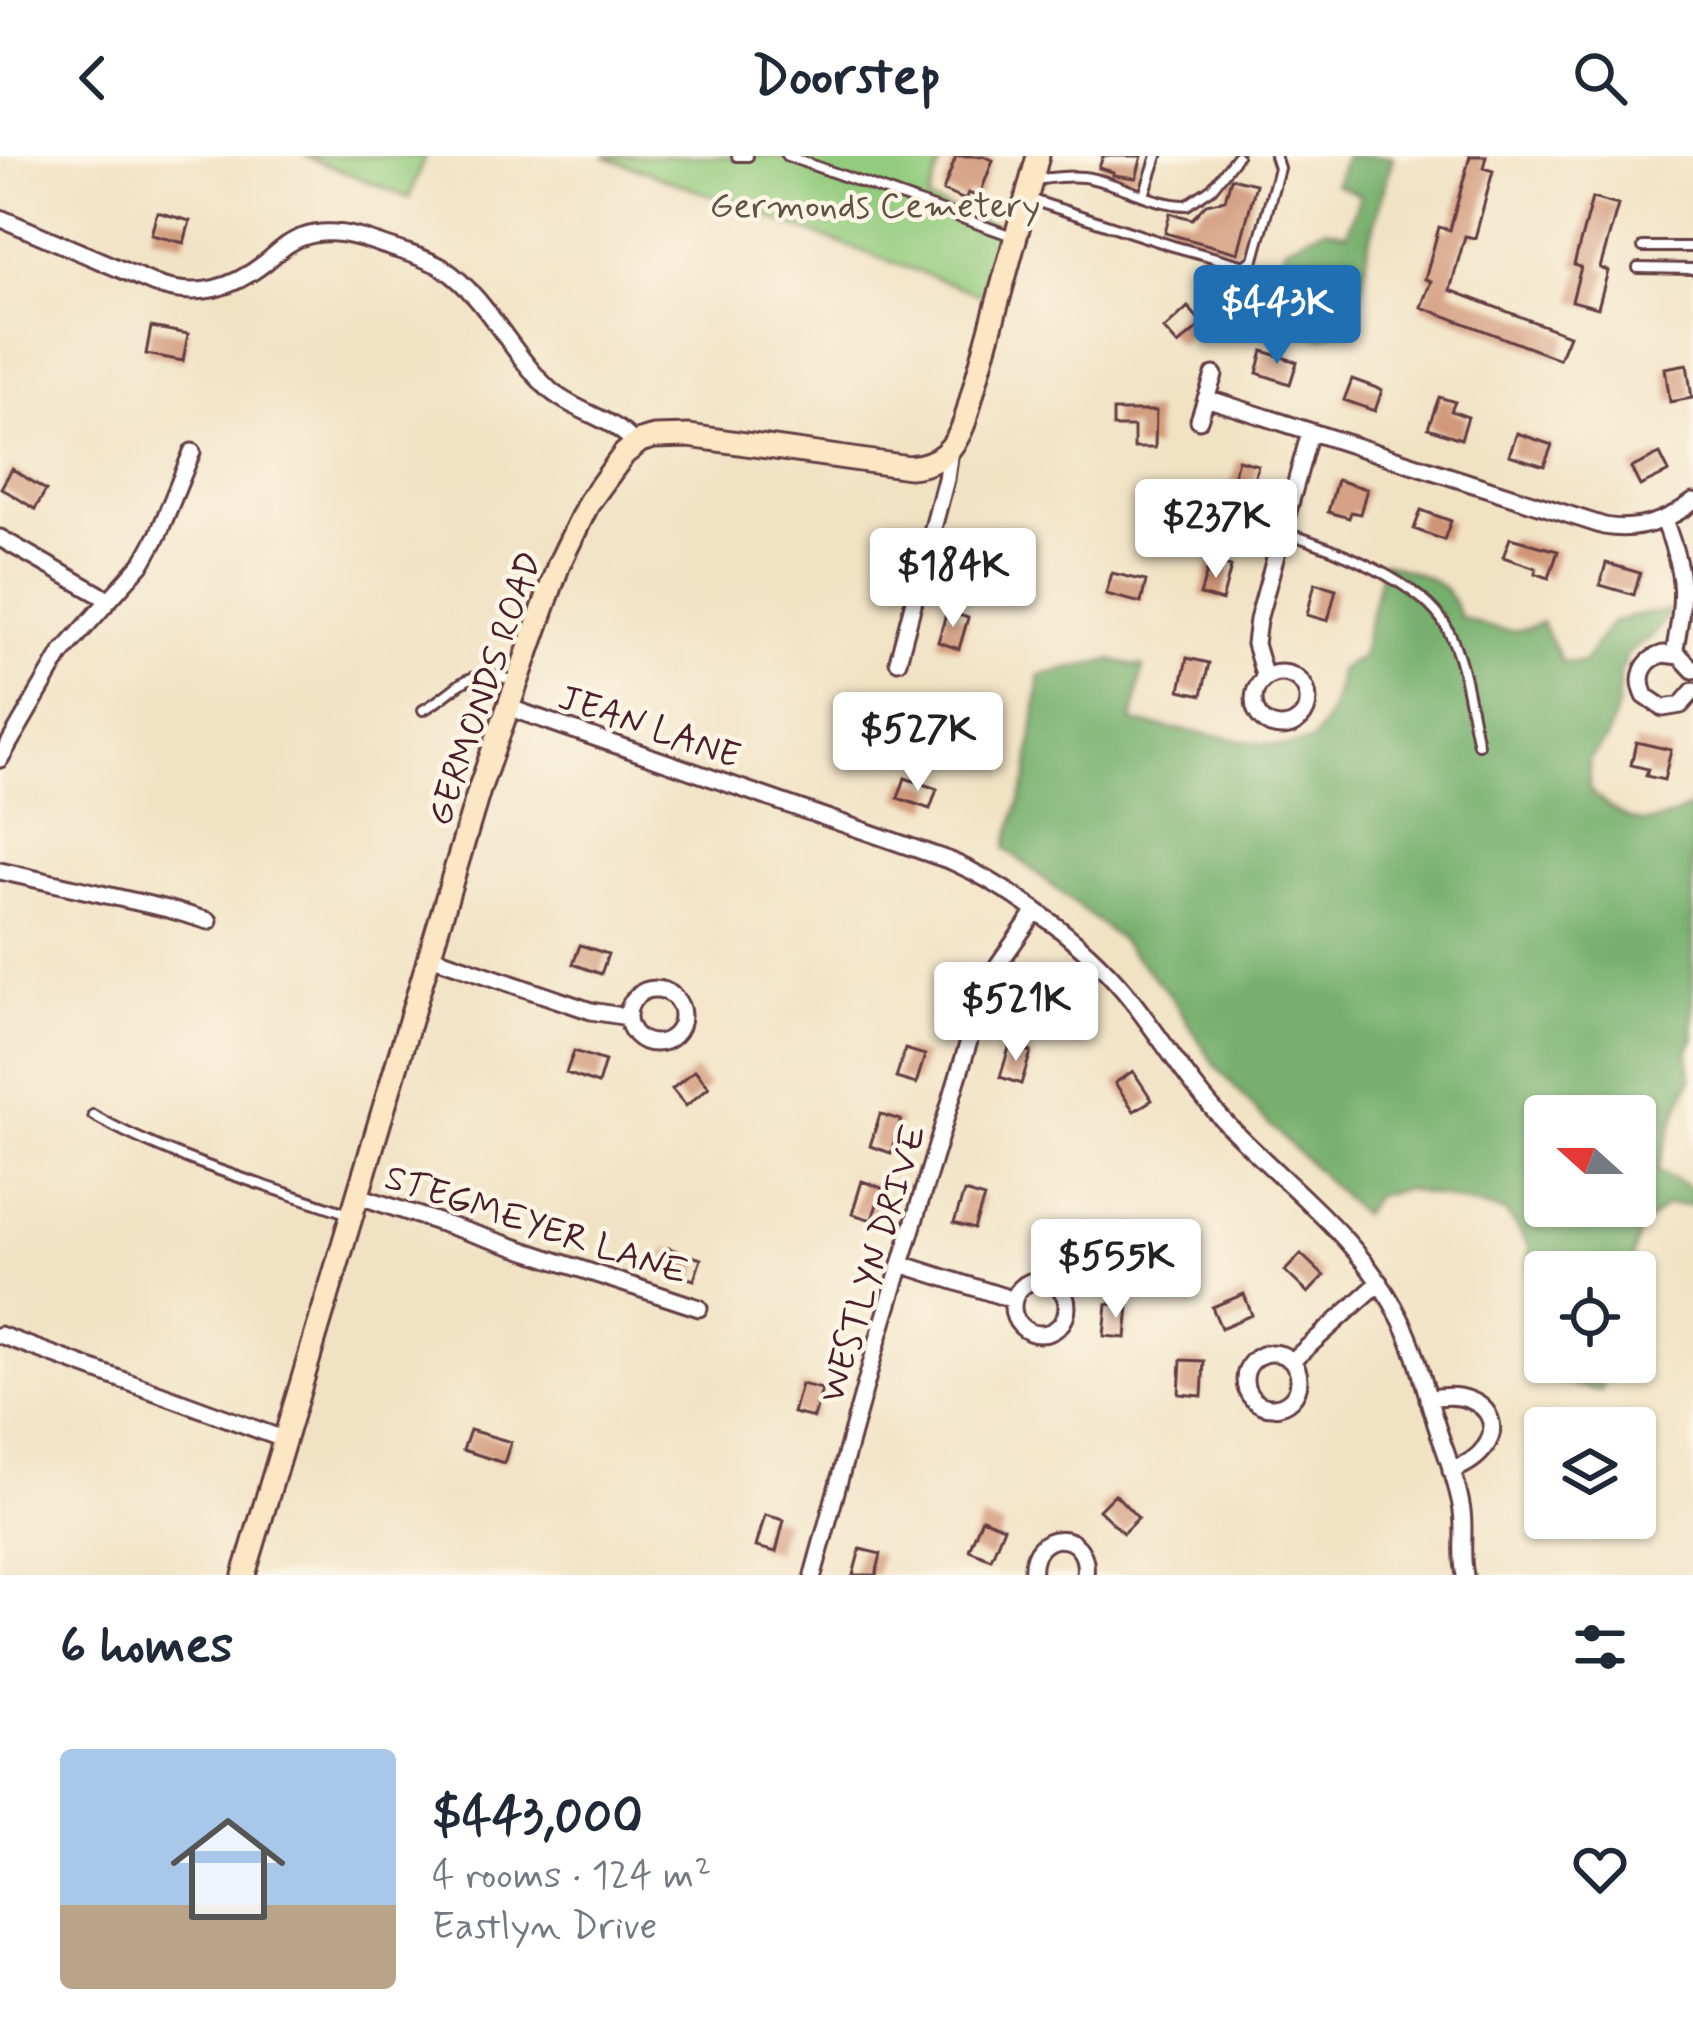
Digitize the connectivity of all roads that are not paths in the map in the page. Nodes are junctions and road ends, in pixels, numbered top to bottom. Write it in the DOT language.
graph roads {
  1 [pos="737,156"];
  2 [pos="748,156"];
  3 [pos="787,156"];
  4 [pos="1038,156"];
  5 [pos="1157,156"];
  6 [pos="1238,156"];
  7 [pos="1275,156"];
  8 [pos="1030,190"];
  9 [pos="1144,195"];
  10 [pos="0,218"];
  11 [pos="1017,237"];
  12 [pos="1693,247"];
  13 [pos="1643,248"];
  14 [pos="1638,268"];
  15 [pos="1693,269"];
  16 [pos="1214,375"];
  17 [pos="1206,398"];
  18 [pos="1199,420"];
  19 [pos="1310,432"];
  20 [pos="635,444"];
  21 [pos="950,450"];
  22 [pos="193,452"];
  23 [pos="1693,502"];
  24 [pos="1664,520"];
  25 [pos="1282,532"];
  26 [pos="0,538"];
  27 [pos="109,600"];
  28 [pos="1674,654"];
  29 [pos="898,662"];
  30 [pos="1693,670"];
  31 [pos="1265,678"];
  32 [pos="516,681"];
  33 [pos="1693,691"];
  34 [pos="507,707"];
  35 [pos="423,710"];
  36 [pos="1478,744"];
  37 [pos="0,759"];
  38 [pos="0,871"];
  39 [pos="1036,912"];
  40 [pos="209,921"];
  41 [pos="430,956"];
  42 [pos="628,1017"];
  43 [pos="93,1115"];
  44 [pos="354,1205"];
  45 [pos="902,1264"];
  46 [pos="1380,1282"];
  47 [pos="1014,1300"];
  48 [pos="699,1308"];
  49 [pos="0,1335"];
  50 [pos="1292,1361"];
  51 [pos="1428,1399"];
  52 [pos="284,1439"];
  53 [pos="1451,1471"];
  54 [pos="244,1575"];
  55 [pos="813,1575"];
  56 [pos="1034,1575"];
  57 [pos="1085,1575"];
  58 [pos="1465,1575"];
  1 -- 2 [label="lane"];
  3 -- 11 [label="lane"];
  4 -- 8 [label="street"];
  5 -- 9 [label="lane"];
  6 -- 9 [label="lane"];
  7 -- 8 [label="lane"];
  8 -- 9 [label="lane"];
  8 -- 11 [label="street"];
  10 -- 20 [label="street"];
  11 -- 21 [label="street"];
  12 -- 13 [label="lane"];
  14 -- 15 [label="lane"];
  16 -- 17 [label="street"];
  17 -- 18 [label="street"];
  17 -- 19 [label="street"];
  19 -- 24 [label="street"];
  19 -- 25 [label="street"];
  20 -- 21 [label="street"];
  20 -- 32 [label="street, GERMONDS ROAD"];
  21 -- 29 [label="street"];
  22 -- 27 [label="street"];
  23 -- 24 [label="street"];
  24 -- 28 [label="street"];
  25 -- 31 [label="street"];
  25 -- 36 [label="lane"];
  26 -- 27 [label="street"];
  27 -- 37 [label="street"];
  28 -- 30 [label="street"];
  28 -- 33 [label="street"];
  32 -- 34 [label="street, GERMONDS ROAD"];
  32 -- 35 [label="lane"];
  34 -- 39 [label="street, JEAN LANE"];
  34 -- 41 [label="street, GERMONDS ROAD"];
  38 -- 40 [label="street"];
  39 -- 45 [label="street, WESTLYN DRIVE"];
  39 -- 46 [label="street, JEAN LANE"];
  41 -- 42 [label="street"];
  41 -- 44 [label="street, GERMONDS ROAD"];
  43 -- 44 [label="lane"];
  44 -- 48 [label="street, STEGMEYER LANE"];
  44 -- 52 [label="street, GERMONDS ROAD"];
  45 -- 47 [label="street"];
  45 -- 55 [label="street, WESTLYN DRIVE"];
  46 -- 50 [label="street"];
  46 -- 51 [label="street, JEAN LANE"];
  49 -- 52 [label="street"];
  51 -- 53 [label="street, JEAN LANE"];
  51 -- 53 [label="street"];
  52 -- 54 [label="street, GERMONDS ROAD"];
  53 -- 58 [label="street, JEAN LANE"];
  56 -- 57 [label="street"];
}
